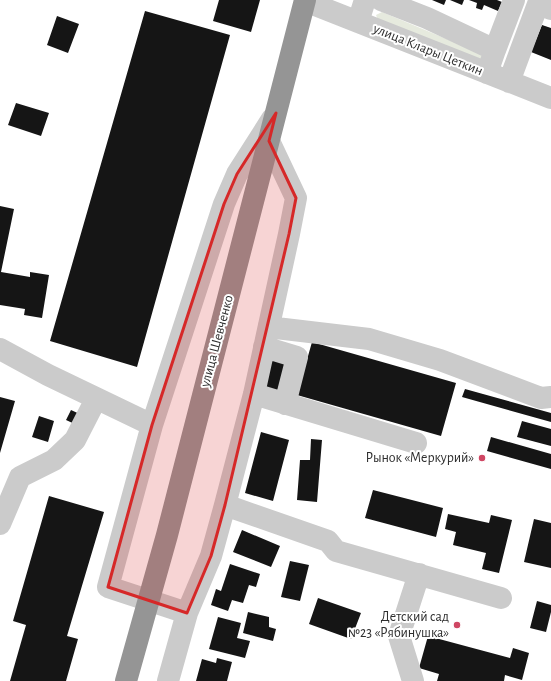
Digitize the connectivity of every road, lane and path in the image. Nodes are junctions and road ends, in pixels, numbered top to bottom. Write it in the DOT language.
graph roads {
  1 [pos="305,0"];
  2 [pos="365,0"];
  3 [pos="381,0"];
  4 [pos="514,0"];
  5 [pos="551,9"];
  6 [pos="358,22"];
  7 [pos="495,50"];
  8 [pos="487,73"];
  9 [pos="509,82"];
  10 [pos="551,98"];
  11 [pos="276,113"];
  12 [pos="269,141"];
  13 [pos="269,325"];
  14 [pos="264,347"];
  15 [pos="0,349"];
  16 [pos="254,394"];
  17 [pos="551,398"];
  18 [pos="96,399"];
  19 [pos="285,404"];
  20 [pos="152,425"];
  21 [pos="416,443"];
  22 [pos="225,505"];
  23 [pos="0,524"];
  24 [pos="419,574"];
  25 [pos="501,598"];
  26 [pos="187,613"];
  27 [pos="126,681"];
  28 [pos="168,681"];
  29 [pos="413,681"];
  1 -- 6 [label="street, улица Клары Цеткин"];
  1 -- 11 [label="highway, улица Шевченко"];
  2 -- 6 [label="street"];
  3 -- 7 [label="street"];
  4 -- 7 [label="street"];
  5 -- 9 [label="street"];
  6 -- 8 [label="street, улица Клары Цеткин"];
  7 -- 8 [label="street"];
  8 -- 9 [label="street, улица Клары Цеткин"];
  9 -- 10 [label="street, улица Клары Цеткин"];
  11 -- 12 [label="highway, улица Шевченко"];
  11 -- 20 [label="street"];
  12 -- 13 [label="street"];
  12 -- 27 [label="highway, улица Шевченко"];
  13 -- 14 [label="street"];
  13 -- 17 [label="street"];
  14 -- 16 [label="street"];
  14 -- 19 [label="street"];
  15 -- 18 [label="street"];
  16 -- 19 [label="street"];
  16 -- 22 [label="street"];
  18 -- 20 [label="street"];
  18 -- 23 [label="street"];
  19 -- 21 [label="street"];
  20 -- 26 [label="street"];
  22 -- 24 [label="street"];
  22 -- 26 [label="street"];
  24 -- 25 [label="street"];
  24 -- 29 [label="street"];
  26 -- 28 [label="street"];
}
